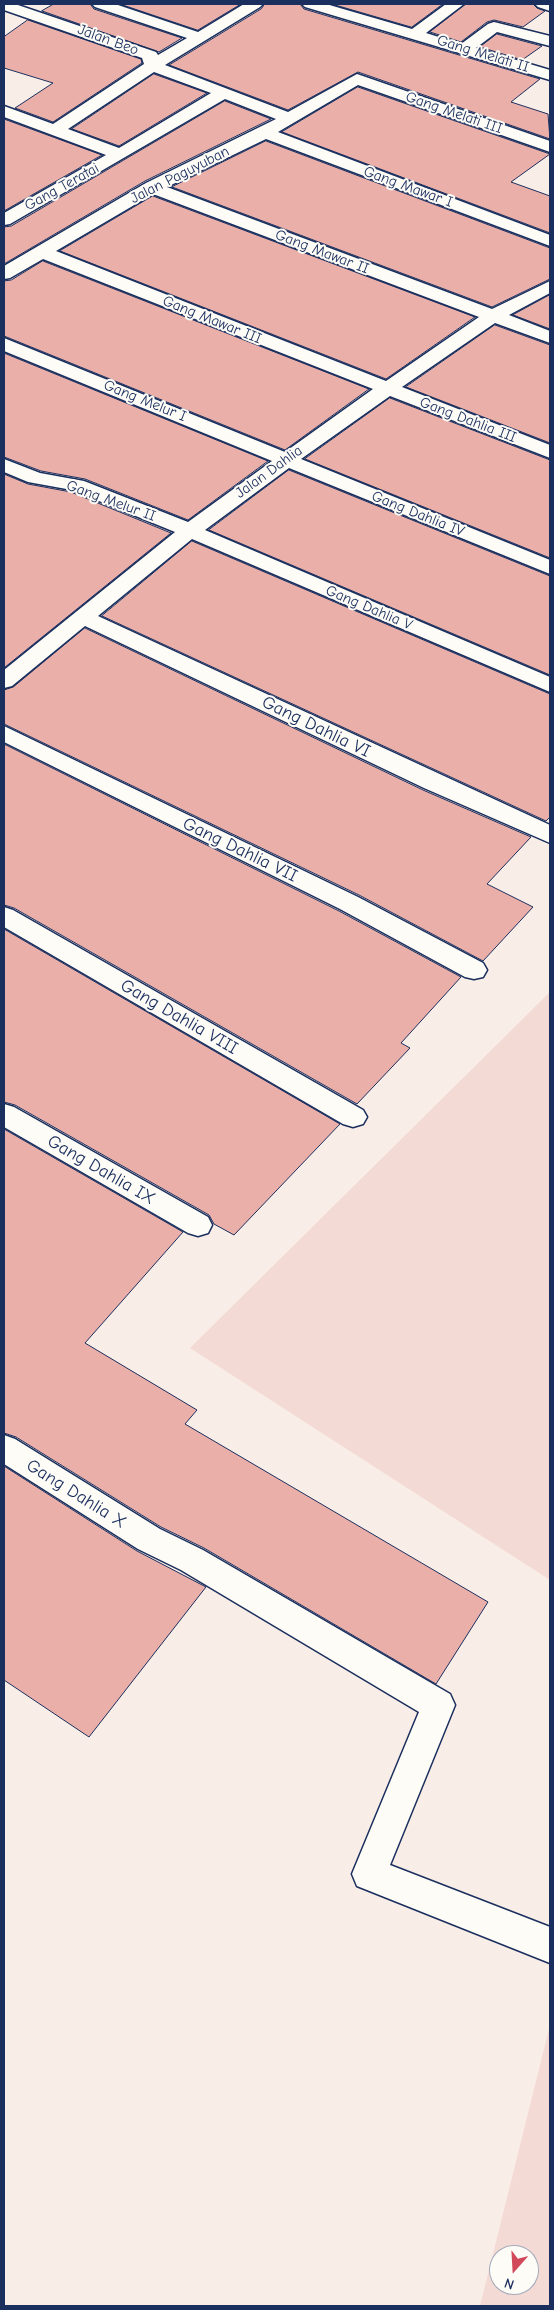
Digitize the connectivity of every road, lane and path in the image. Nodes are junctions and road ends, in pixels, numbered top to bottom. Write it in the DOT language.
graph roads {
  1 [pos="100,4"];
  2 [pos="255,4"];
  3 [pos="310,4"];
  4 [pos="456,4"];
  5 [pos="543,4"];
  6 [pos="11,5"];
  7 [pos="550,6"];
  8 [pos="416,34"];
  9 [pos="198,38"];
  10 [pos="550,41"];
  11 [pos="466,48"];
  12 [pos="152,66"];
  13 [pos="550,75"];
  14 [pos="357,79"];
  15 [pos="223,93"];
  16 [pos="4,111"];
  17 [pos="287,118"];
  18 [pos="55,130"];
  19 [pos="265,133"];
  20 [pos="550,147"];
  21 [pos="120,154"];
  22 [pos="152,187"];
  23 [pos="4,220"];
  24 [pos="550,241"];
  25 [pos="40,251"];
  26 [pos="4,274"];
  27 [pos="550,286"];
  28 [pos="493,316"];
  29 [pos="550,337"];
  30 [pos="4,344"];
  31 [pos="385,388"];
  32 [pos="550,452"];
  33 [pos="286,460"];
  34 [pos="4,465"];
  35 [pos="188,532"];
  36 [pos="550,568"];
  37 [pos="83,617"];
  38 [pos="4,681"];
  39 [pos="550,685"];
  40 [pos="4,733"];
  41 [pos="550,835"];
  42 [pos="4,916"];
  43 [pos="474,970"];
  44 [pos="4,1114"];
  45 [pos="353,1117"];
  46 [pos="198,1225"];
  47 [pos="4,1448"];
  48 [pos="550,1945"];
  1 -- 9 [label="street"];
  2 -- 9 [label="street"];
  3 -- 8 [label="street, Gang Melati II"];
  4 -- 8 [label="street"];
  5 -- 7 [label="street"];
  6 -- 12 [label="street, Jalan Beo"];
  8 -- 11 [label="street, Gang Melati II"];
  9 -- 12 [label="street"];
  10 -- 11 [label="street"];
  11 -- 13 [label="street, Gang Melati II"];
  12 -- 15 [label="street, Jalan Beo"];
  12 -- 18 [label="street"];
  14 -- 17 [label="street, Jalan Paguyuban"];
  14 -- 20 [label="street, Gang Melati III"];
  15 -- 17 [label="street, Jalan Beo"];
  15 -- 21 [label="street, Gang Teratai"];
  16 -- 18 [label="street, Gang Teratai"];
  17 -- 19 [label="street, Jalan Paguyuban"];
  18 -- 21 [label="street, Gang Teratai"];
  19 -- 22 [label="street, Jalan Paguyuban"];
  19 -- 24 [label="street, Gang Mawar I"];
  21 -- 23 [label="street, Gang Teratai"];
  22 -- 25 [label="street, Jalan Paguyuban"];
  22 -- 28 [label="street, Gang Mawar II"];
  25 -- 26 [label="street, Jalan Paguyuban"];
  25 -- 31 [label="street, Gang Mawar III"];
  27 -- 28 [label="street, Jalan Dahlia"];
  28 -- 29 [label="street, Gang Mawar II"];
  28 -- 31 [label="street, Jalan Dahlia"];
  30 -- 33 [label="street, Gang Melur I"];
  31 -- 32 [label="street, Gang Dahlia III"];
  31 -- 33 [label="street, Jalan Dahlia"];
  33 -- 35 [label="street, Jalan Dahlia"];
  33 -- 36 [label="street, Gang Dahlia IV"];
  34 -- 35 [label="street, Gang Melur II"];
  35 -- 37 [label="street, Jalan Dahlia"];
  35 -- 39 [label="street, Gang Dahlia V"];
  37 -- 38 [label="street, Jalan Dahlia"];
  37 -- 41 [label="street, Gang Dahlia VI"];
  40 -- 43 [label="street, Gang Dahlia VII"];
  42 -- 45 [label="street, Gang Dahlia VIII"];
  44 -- 46 [label="street, Gang Dahlia IX"];
  47 -- 48 [label="street, Gang Dahlia X"];
}
